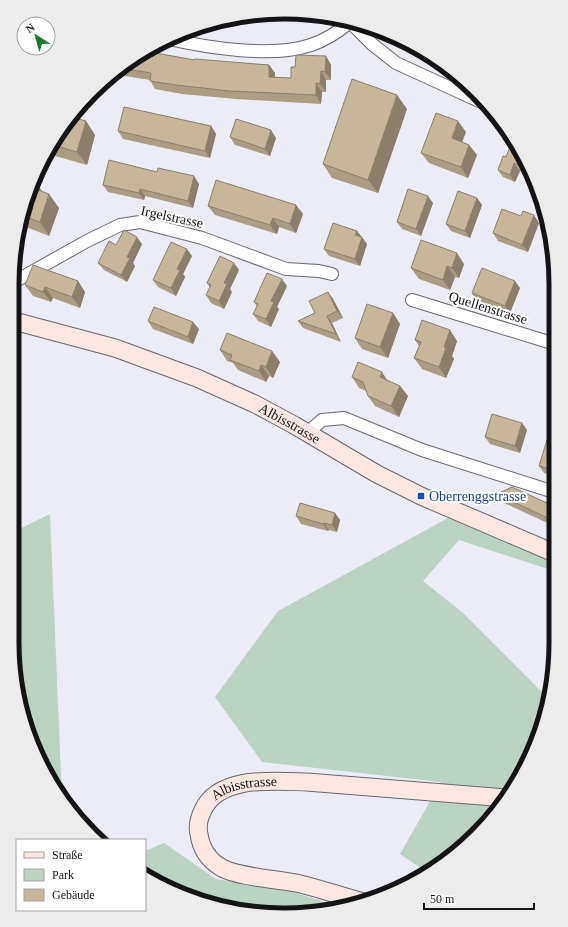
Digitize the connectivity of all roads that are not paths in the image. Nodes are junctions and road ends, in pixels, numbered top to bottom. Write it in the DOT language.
graph roads {
  1 [pos="343,26"];
  2 [pos="357,29"];
  3 [pos="178,41"];
  4 [pos="472,98"];
  5 [pos="332,274"];
  6 [pos="19,279"];
  7 [pos="412,300"];
  8 [pos="19,322"];
  9 [pos="549,342"];
  10 [pos="311,434"];
  11 [pos="549,490"];
  12 [pos="549,551"];
  13 [pos="499,797"];
  14 [pos="353,899"];
  1 -- 3 [label="street"];
  2 -- 4 [label="street"];
  5 -- 6 [label="street, Irgelstrasse"];
  7 -- 9 [label="street, Quellenstrasse"];
  8 -- 10 [label="main road, Albisstrasse"];
  10 -- 11 [label="street"];
  10 -- 12 [label="main road, Albisstrasse"];
  13 -- 14 [label="main road, Albisstrasse"];
}
